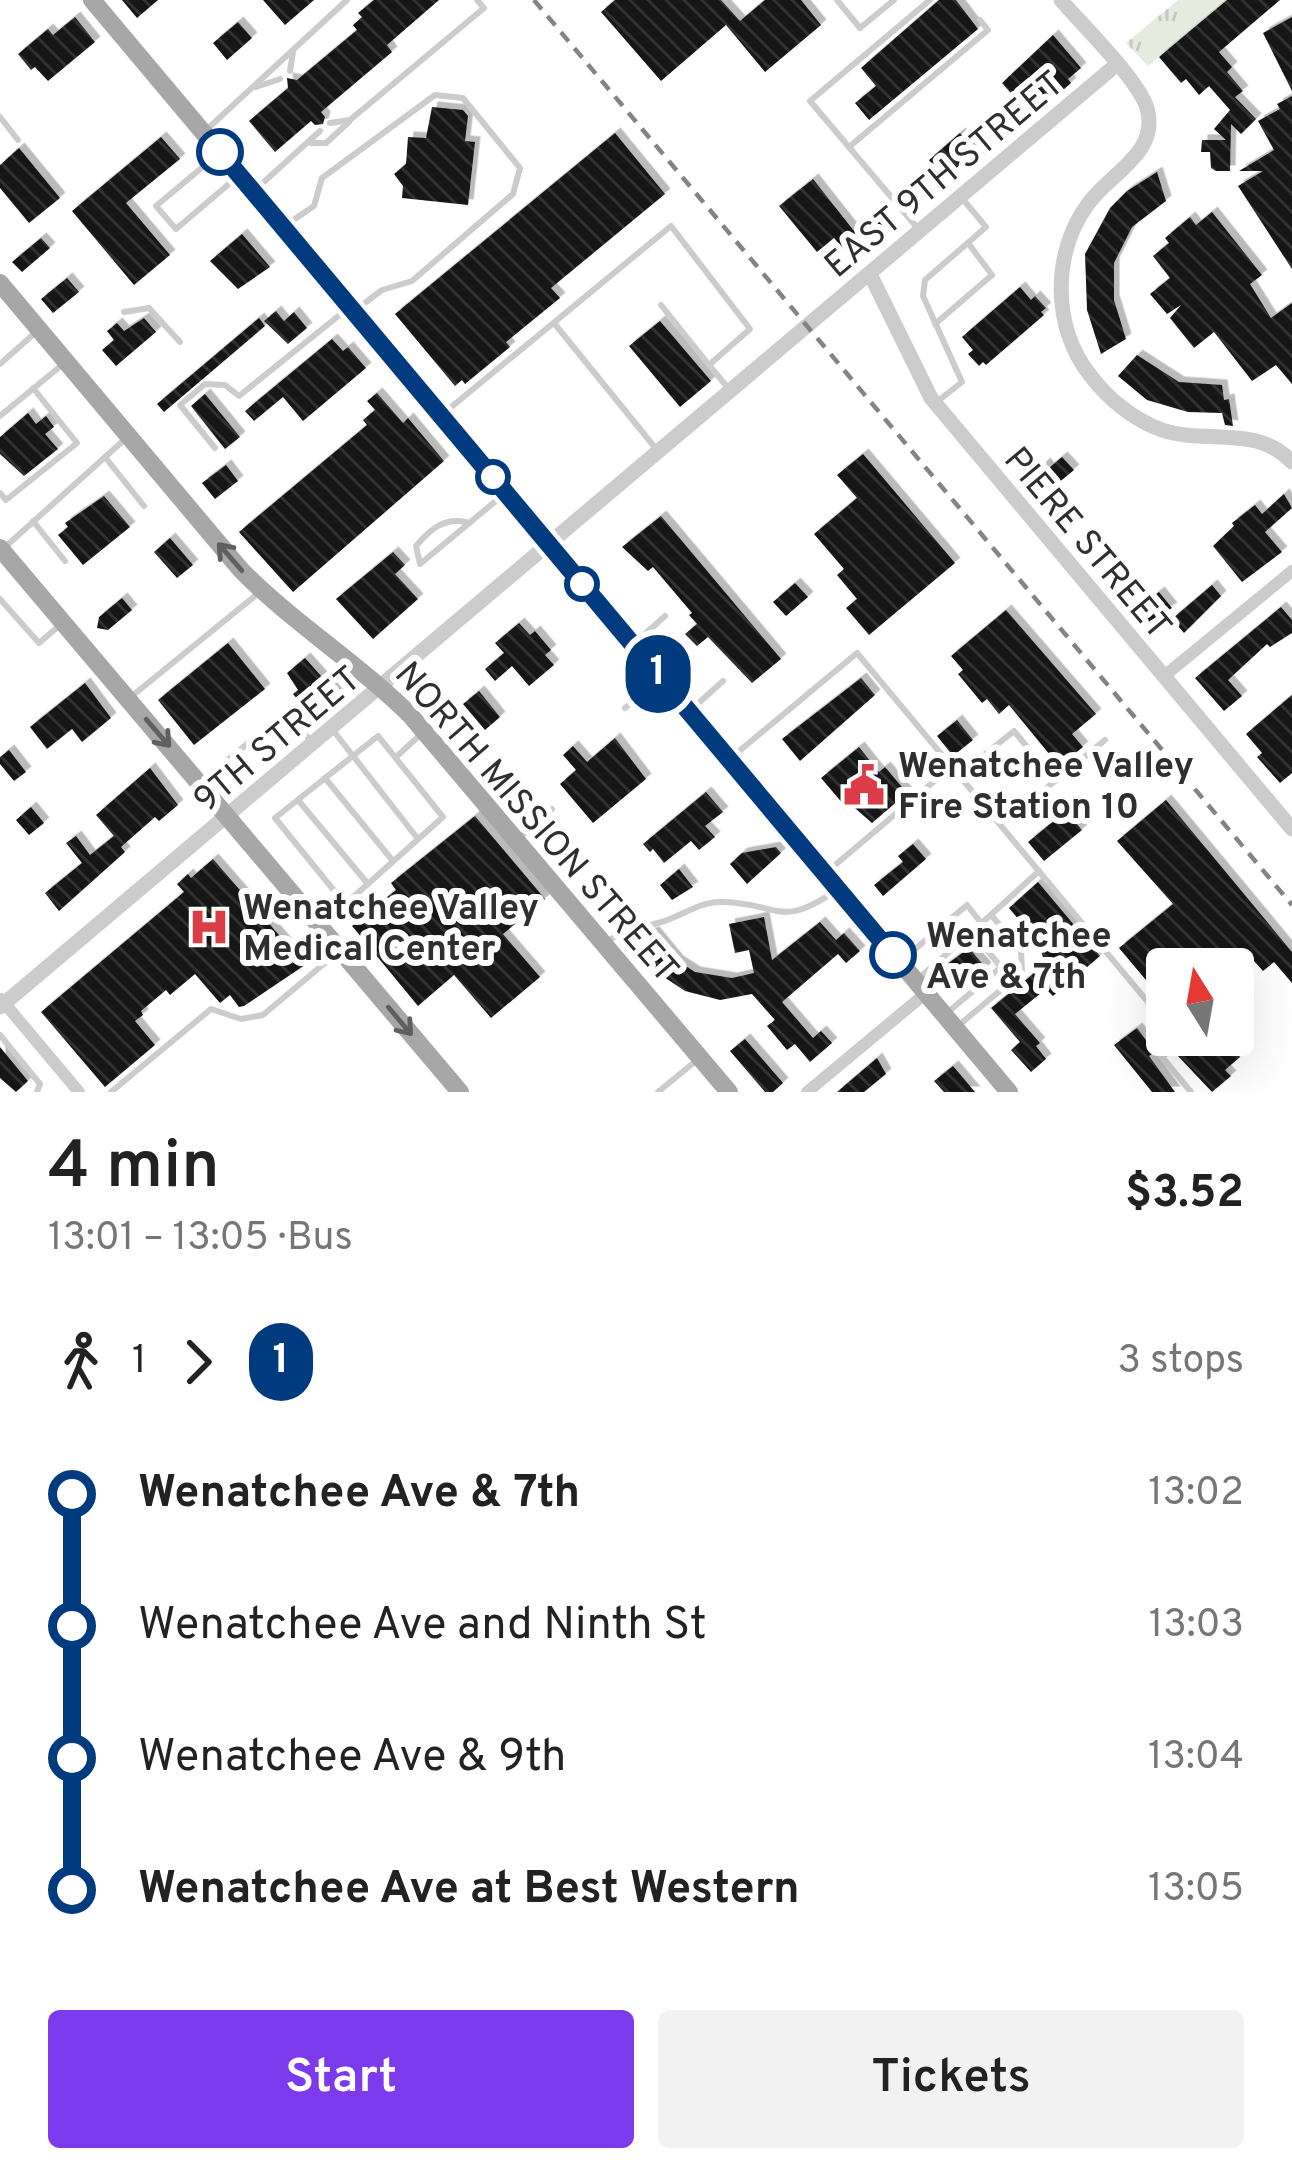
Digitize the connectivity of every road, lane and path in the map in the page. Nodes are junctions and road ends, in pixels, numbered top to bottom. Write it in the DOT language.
graph roads {
  1 [pos="92,0"];
  2 [pos="347,0"];
  3 [pos="477,0"];
  4 [pos="837,0"];
  5 [pos="894,0"];
  6 [pos="930,0"];
  7 [pos="1061,0"];
  8 [pos="980,20"];
  9 [pos="293,52"];
  10 [pos="1116,64"];
  11 [pos="290,71"];
  12 [pos="280,79"];
  13 [pos="253,88"];
  14 [pos="0,117"];
  15 [pos="350,120"];
  16 [pos="330,123"];
  17 [pos="320,131"];
  18 [pos="203,132"];
  19 [pos="18,140"];
  20 [pos="307,143"];
  21 [pos="849,147"];
  22 [pos="220,152"];
  23 [pos="240,176"];
  24 [pos="253,192"];
  25 [pos="961,196"];
  26 [pos="283,227"];
  27 [pos="920,231"];
  28 [pos="968,242"];
  29 [pos="871,274"];
  30 [pos="0,284"];
  31 [pos="661,305"];
  32 [pos="352,309"];
  33 [pos="124,312"];
  34 [pos="554,322"];
  35 [pos="935,324"];
  36 [pos="808,327"];
  37 [pos="39,330"];
  38 [pos="179,342"];
  39 [pos="0,348"];
  40 [pos="8,357"];
  41 [pos="65,362"];
  42 [pos="0,364"];
  43 [pos="710,365"];
  44 [pos="34,388"];
  45 [pos="731,392"];
  46 [pos="935,403"];
  47 [pos="0,416"];
  48 [pos="441,416"];
  49 [pos="128,437"];
  50 [pos="215,448"];
  51 [pos="659,452"];
  52 [pos="105,457"];
  53 [pos="1292,462"];
  54 [pos="0,493"];
  55 [pos="506,493"];
  56 [pos="144,506"];
  57 [pos="33,521"];
  58 [pos="470,523"];
  59 [pos="550,545"];
  60 [pos="1,549"];
  61 [pos="65,561"];
  62 [pos="1292,572"];
  63 [pos="261,591"];
  64 [pos="0,599"];
  65 [pos="665,616"];
  66 [pos="64,622"];
  67 [pos="633,644"];
  68 [pos="1163,677"];
  69 [pos="661,678"];
  70 [pos="723,681"];
  71 [pos="382,688"];
  72 [pos="129,698"];
  73 [pos="626,708"];
  74 [pos="690,712"];
  75 [pos="332,730"];
  76 [pos="424,731"];
  77 [pos="1105,740"];
  78 [pos="315,745"];
  79 [pos="353,756"];
  80 [pos="396,758"];
  81 [pos="730,759"];
  82 [pos="952,767"];
  83 [pos="959,775"];
  84 [pos="325,778"];
  85 [pos="1055,781"];
  86 [pos="201,782"];
  87 [pos="298,800"];
  88 [pos="552,809"];
  89 [pos="230,816"];
  90 [pos="1012,816"];
  91 [pos="1292,829"];
  92 [pos="418,839"];
  93 [pos="517,839"];
  94 [pos="393,861"];
  95 [pos="1039,871"];
  96 [pos="832,881"];
  97 [pos="368,884"];
  98 [pos="345,904"];
  99 [pos="992,916"];
  100 [pos="982,924"];
  101 [pos="321,926"];
  102 [pos="972,932"];
  103 [pos="606,945"];
  104 [pos="341,949"];
  105 [pos="900,962"];
  106 [pos="920,987"];
  107 [pos="1146,1000"];
  108 [pos="2,1003"];
  109 [pos="950,1022"];
  110 [pos="0,1035"];
  111 [pos="1163,1056"];
  112 [pos="700,1058"];
  113 [pos="37,1092"];
  114 [pos="79,1092"];
  115 [pos="110,1092"];
  116 [pos="460,1092"];
  117 [pos="658,1092"];
  118 [pos="729,1092"];
  119 [pos="807,1092"];
  120 [pos="1010,1092"];
  121 [pos="1192,1092"];
  1 -- 18 [label="main road"];
  2 -- 9 [label="lane"];
  3 -- 15 [label="lane"];
  4 -- 5 [label="lane"];
  6 -- 21 [label="lane"];
  7 -- 10 [label="street"];
  8 -- 21 [label="lane"];
  9 -- 11 [label="lane"];
  9 -- 13 [label="lane"];
  10 -- 25 [label="street, EAST 9TH STREET"];
  10 -- 53 [label="street"];
  12 -- 13 [label="lane"];
  13 -- 18 [label="lane"];
  14 -- 19 [label="lane"];
  15 -- 16 [label="lane"];
  15 -- 20 [label="lane"];
  17 -- 20 [label="lane"];
  18 -- 22 [label="main road"];
  20 -- 24 [label="lane"];
  21 -- 27 [label="lane"];
  22 -- 23 [label="main road"];
  22 -- 23 [label="lane"];
  23 -- 24 [label="main road"];
  24 -- 26 [label="main road"];
  25 -- 27 [label="street, EAST 9TH STREET"];
  25 -- 28 [label="lane"];
  26 -- 32 [label="main road"];
  26 -- 32 [label="lane"];
  27 -- 29 [label="street, EAST 9TH STREET"];
  28 -- 35 [label="lane"];
  28 -- 35 [label="lane"];
  29 -- 36 [label="street, EAST 9TH STREET"];
  29 -- 46 [label="street, PIERE STREET"];
  30 -- 37 [label="main road, NORTH MISSION STREET"];
  31 -- 43 [label="lane"];
  32 -- 48 [label="main road"];
  32 -- 50 [label="lane"];
  33 -- 38 [label="lane"];
  34 -- 43 [label="lane"];
  34 -- 48 [label="lane"];
  34 -- 51 [label="lane"];
  35 -- 46 [label="lane"];
  36 -- 45 [label="street, 9TH STREET"];
  37 -- 40 [label="lane"];
  37 -- 41 [label="main road, NORTH MISSION STREET"];
  39 -- 40 [label="lane"];
  40 -- 42 [label="lane"];
  41 -- 44 [label="lane"];
  41 -- 49 [label="main road, NORTH MISSION STREET"];
  43 -- 45 [label="lane"];
  44 -- 47 [label="lane"];
  44 -- 54 [label="lane"];
  45 -- 51 [label="street, 9TH STREET"];
  46 -- 68 [label="street, PIERE STREET"];
  48 -- 55 [label="main road"];
  49 -- 52 [label="lane"];
  63 -- 49 [label="main road, NORTH MISSION STREET, one-way"];
  51 -- 59 [label="street, 9TH STREET"];
  52 -- 56 [label="lane"];
  52 -- 57 [label="lane"];
  55 -- 58 [label="lane"];
  55 -- 59 [label="main road"];
  57 -- 60 [label="lane"];
  57 -- 61 [label="lane"];
  58 -- 58 [label="lane"];
  59 -- 67 [label="main road"];
  59 -- 71 [label="street, 9TH STREET"];
  60 -- 66 [label="main road"];
  62 -- 68 [label="street"];
  63 -- 71 [label="main road, NORTH MISSION STREET"];
  63 -- 72 [label="lane"];
  64 -- 66 [label="lane"];
  65 -- 67 [label="lane"];
  66 -- 72 [label="main road"];
  67 -- 69 [label="main road"];
  68 -- 91 [label="street, PIERE STREET"];
  69 -- 73 [label="lane"];
  69 -- 74 [label="main road"];
  70 -- 74 [label="lane"];
  71 -- 75 [label="street, 9TH STREET"];
  71 -- 76 [label="main road, NORTH MISSION STREET"];
  72 -- 86 [label="main road, one-way"];
  74 -- 81 [label="main road"];
  75 -- 78 [label="street, 9TH STREET"];
  75 -- 79 [label="lane"];
  76 -- 80 [label="lane"];
  76 -- 93 [label="main road, NORTH MISSION STREET"];
  77 -- 85 [label="lane"];
  78 -- 86 [label="lane"];
  78 -- 89 [label="street, 9TH STREET"];
  79 -- 80 [label="lane"];
  79 -- 84 [label="lane"];
  79 -- 92 [label="lane"];
  80 -- 92 [label="lane"];
  81 -- 82 [label="lane"];
  81 -- 96 [label="main road"];
  82 -- 83 [label="lane"];
  82 -- 96 [label="lane"];
  83 -- 85 [label="lane"];
  83 -- 95 [label="lane"];
  84 -- 87 [label="lane"];
  84 -- 94 [label="lane"];
  85 -- 90 [label="lane"];
  86 -- 89 [label="main road"];
  87 -- 97 [label="lane"];
  87 -- 98 [label="lane"];
  88 -- 93 [label="lane"];
  89 -- 101 [label="main road"];
  89 -- 108 [label="street, 9TH STREET"];
  92 -- 94 [label="lane"];
  93 -- 103 [label="main road, NORTH MISSION STREET"];
  94 -- 97 [label="lane"];
  95 -- 99 [label="lane"];
  95 -- 107 [label="lane"];
  96 -- 103 [label="lane"];
  96 -- 105 [label="main road"];
  97 -- 98 [label="lane"];
  98 -- 101 [label="lane"];
  99 -- 100 [label="lane"];
  99 -- 109 [label="lane"];
  100 -- 102 [label="lane"];
  100 -- 105 [label="lane"];
  101 -- 104 [label="main road"];
  102 -- 106 [label="lane"];
  102 -- 109 [label="lane"];
  103 -- 112 [label="main road, NORTH MISSION STREET"];
  104 -- 115 [label="lane"];
  104 -- 116 [label="main road, one-way"];
  105 -- 106 [label="main road"];
  106 -- 109 [label="main road"];
  106 -- 119 [label="street"];
  108 -- 114 [label="street"];
  109 -- 120 [label="main road"];
  110 -- 113 [label="lane"];
  111 -- 121 [label="lane"];
  112 -- 117 [label="lane"];
  112 -- 118 [label="main road, NORTH MISSION STREET"];
}
